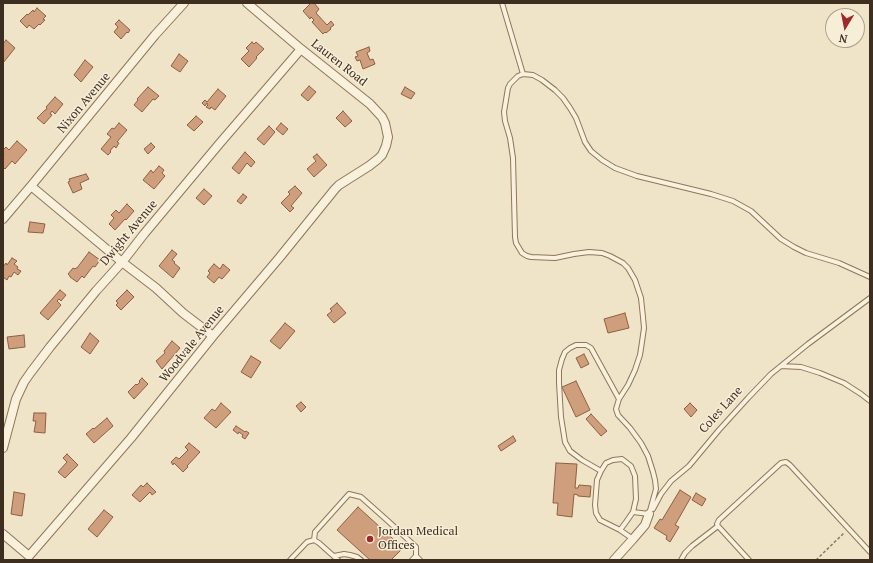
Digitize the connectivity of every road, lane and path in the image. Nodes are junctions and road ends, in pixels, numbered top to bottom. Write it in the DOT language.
graph roads {
  1 [pos="184,3"];
  2 [pos="247,3"];
  3 [pos="502,3"];
  4 [pos="301,49"];
  5 [pos="523,74"];
  6 [pos="381,156"];
  7 [pos="32,186"];
  8 [pos="3,219"];
  9 [pos="122,262"];
  10 [pos="870,277"];
  11 [pos="870,298"];
  12 [pos="213,336"];
  13 [pos="780,366"];
  14 [pos="619,399"];
  15 [pos="870,401"];
  16 [pos="3,448"];
  17 [pos="601,471"];
  18 [pos="633,512"];
  19 [pos="649,514"];
  20 [pos="718,526"];
  21 [pos="848,529"];
  22 [pos="620,530"];
  23 [pos="3,534"];
  24 [pos="633,539"];
  25 [pos="314,540"];
  26 [pos="870,552"];
  27 [pos="334,556"];
  28 [pos="416,556"];
  29 [pos="29,558"];
  30 [pos="290,560"];
  31 [pos="338,560"];
  32 [pos="361,560"];
  33 [pos="412,560"];
  34 [pos="420,560"];
  35 [pos="614,560"];
  36 [pos="681,560"];
  37 [pos="749,560"];
  38 [pos="816,560"];
  1 -- 7 [label="street, Nixon Avenue"];
  2 -- 4 [label="street, Lauren Road"];
  3 -- 5 [label="lane"];
  4 -- 6 [label="street, Lauren Road"];
  4 -- 9 [label="street, Dwight Avenue"];
  5 -- 10 [label="lane"];
  5 -- 14 [label="lane"];
  6 -- 12 [label="street, Woodvale Avenue"];
  7 -- 8 [label="street, Nixon Avenue"];
  7 -- 9 [label="street"];
  9 -- 12 [label="street"];
  9 -- 16 [label="street, Dwight Avenue"];
  11 -- 13 [label="lane, Coles Lane"];
  12 -- 29 [label="street, Woodvale Avenue"];
  13 -- 15 [label="lane"];
  13 -- 19 [label="lane, Coles Lane"];
  14 -- 17 [label="lane"];
  14 -- 19 [label="lane"];
  17 -- 18 [label="lane"];
  17 -- 22 [label="lane"];
  18 -- 19 [label="lane"];
  18 -- 22 [label="lane"];
  19 -- 24 [label="street, Coles Lane"];
  20 -- 21 [label="lane"];
  20 -- 36 [label="lane"];
  20 -- 37 [label="lane"];
  21 -- 26 [label="lane"];
  21 -- 38 [label="path"];
  22 -- 24 [label="lane"];
  23 -- 29 [label="street"];
  24 -- 35 [label="street, Coles Lane"];
  25 -- 27 [label="lane"];
  25 -- 28 [label="lane"];
  25 -- 30 [label="lane"];
  27 -- 31 [label="lane"];
  27 -- 32 [label="lane"];
  28 -- 33 [label="lane"];
  28 -- 34 [label="lane"];
}
